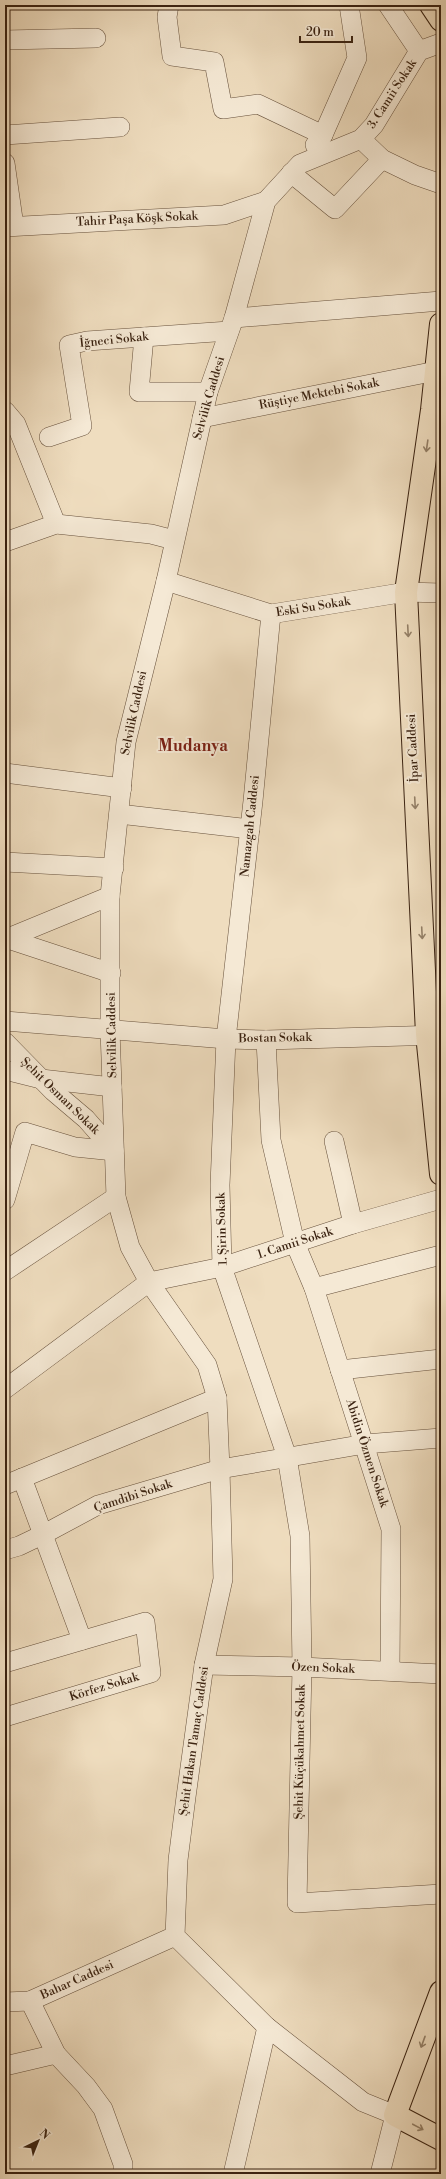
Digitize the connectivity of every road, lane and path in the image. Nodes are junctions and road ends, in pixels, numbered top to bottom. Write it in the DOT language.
graph roads {
  1 [pos="169,5"];
  2 [pos="349,5"];
  3 [pos="388,5"];
  4 [pos="431,5"];
  5 [pos="441,20"];
  6 [pos="96,38"];
  7 [pos="5,40"];
  8 [pos="441,43"];
  9 [pos="419,51"];
  10 [pos="120,127"];
  11 [pos="5,135"];
  12 [pos="323,136"];
  13 [pos="360,139"];
  14 [pos="382,159"];
  15 [pos="5,163"];
  16 [pos="296,168"];
  17 [pos="441,184"];
  18 [pos="266,201"];
  19 [pos="9,226"];
  20 [pos="441,301"];
  21 [pos="441,324"];
  22 [pos="231,325"];
  23 [pos="144,337"];
  24 [pos="436,371"];
  25 [pos="208,392"];
  26 [pos="437,409"];
  27 [pos="5,412"];
  28 [pos="202,418"];
  29 [pos="50,437"];
  30 [pos="56,524"];
  31 [pos="174,540"];
  32 [pos="5,542"];
  33 [pos="166,581"];
  34 [pos="406,592"];
  35 [pos="441,593"];
  36 [pos="271,614"];
  37 [pos="5,773"];
  38 [pos="122,788"];
  39 [pos="119,814"];
  40 [pos="250,829"];
  41 [pos="5,862"];
  42 [pos="114,868"];
  43 [pos="110,896"];
  44 [pos="6,938"];
  45 [pos="111,973"];
  46 [pos="5,1020"];
  47 [pos="110,1030"];
  48 [pos="434,1034"];
  49 [pos="226,1039"];
  50 [pos="266,1040"];
  51 [pos="5,1042"];
  52 [pos="5,1070"];
  53 [pos="41,1079"];
  54 [pos="112,1087"];
  55 [pos="334,1142"];
  56 [pos="114,1151"];
  57 [pos="441,1174"];
  58 [pos="116,1197"];
  59 [pos="441,1199"];
  60 [pos="5,1200"];
  61 [pos="353,1224"];
  62 [pos="295,1243"];
  63 [pos="441,1255"];
  64 [pos="222,1267"];
  65 [pos="5,1271"];
  66 [pos="149,1282"];
  67 [pos="314,1288"];
  68 [pos="441,1359"];
  69 [pos="340,1370"];
  70 [pos="5,1389"];
  71 [pos="217,1398"];
  72 [pos="441,1438"];
  73 [pos="365,1444"];
  74 [pos="287,1458"];
  75 [pos="220,1469"];
  76 [pos="22,1478"];
  77 [pos="5,1485"];
  78 [pos="44,1534"];
  79 [pos="5,1550"];
  80 [pos="82,1640"];
  81 [pos="5,1662"];
  82 [pos="204,1665"];
  83 [pos="302,1667"];
  84 [pos="390,1671"];
  85 [pos="441,1674"];
  86 [pos="5,1717"];
  87 [pos="441,1894"];
  88 [pos="175,1936"];
  89 [pos="441,1992"];
  90 [pos="30,2001"];
  91 [pos="5,2002"];
  92 [pos="267,2027"];
  93 [pos="56,2054"];
  94 [pos="5,2066"];
  95 [pos="395,2115"];
  96 [pos="441,2140"];
  97 [pos="124,2174"];
  98 [pos="233,2174"];
  99 [pos="380,2174"];
  1 -- 12 [label="street"];
  2 -- 12 [label="street"];
  3 -- 9 [label="street"];
  4 -- 5 [label="main road"];
  6 -- 7 [label="street"];
  8 -- 9 [label="street, 3. Camii Sokak"];
  9 -- 13 [label="street, 3. Camii Sokak"];
  10 -- 11 [label="street"];
  12 -- 16 [label="street"];
  13 -- 14 [label="street"];
  13 -- 16 [label="street, 3. Camii Sokak"];
  14 -- 16 [label="street"];
  14 -- 17 [label="street"];
  15 -- 19 [label="street"];
  16 -- 18 [label="street, 3. Camii Sokak"];
  18 -- 19 [label="street, Tahir Paşa Köşk Sokak"];
  18 -- 22 [label="street, Selvilik Caddesi"];
  20 -- 22 [label="street, İğneci Sokak"];
  21 -- 24 [label="main road, İpar Caddesi"];
  22 -- 23 [label="street, İğneci Sokak"];
  22 -- 25 [label="street, Selvilik Caddesi"];
  23 -- 25 [label="street"];
  23 -- 29 [label="street, İğneci Sokak"];
  24 -- 26 [label="main road, İpar Caddesi"];
  24 -- 28 [label="street, Rüştiye Mektebi Sokak"];
  25 -- 28 [label="street, Selvilik Caddesi"];
  26 -- 34 [label="main road, İpar Caddesi, one-way"];
  27 -- 30 [label="street"];
  28 -- 31 [label="street, Selvilik Caddesi"];
  30 -- 31 [label="street"];
  30 -- 32 [label="street"];
  31 -- 33 [label="street, Selvilik Caddesi"];
  33 -- 36 [label="street, Eski Su Sokak"];
  33 -- 38 [label="street, Selvilik Caddesi"];
  34 -- 35 [label="street, Eski Su Sokak"];
  34 -- 36 [label="street, Eski Su Sokak"];
  34 -- 48 [label="main road, İpar Caddesi, one-way"];
  36 -- 40 [label="street, Namazgah Caddesi"];
  37 -- 38 [label="street"];
  38 -- 39 [label="street, Selvilik Caddesi"];
  39 -- 40 [label="street"];
  39 -- 42 [label="street, Selvilik Caddesi"];
  40 -- 49 [label="street, Namazgah Caddesi"];
  41 -- 42 [label="street"];
  42 -- 43 [label="street, Selvilik Caddesi"];
  43 -- 44 [label="street"];
  43 -- 45 [label="street, Selvilik Caddesi"];
  44 -- 45 [label="street"];
  45 -- 47 [label="street, Selvilik Caddesi"];
  46 -- 47 [label="street"];
  47 -- 49 [label="street, Bostan Sokak"];
  47 -- 54 [label="street, Selvilik Caddesi"];
  48 -- 50 [label="street, Bostan Sokak"];
  48 -- 57 [label="main road, İpar Caddesi"];
  49 -- 50 [label="street, Bostan Sokak"];
  49 -- 64 [label="street, 1. Şirin Sokak"];
  50 -- 62 [label="street, Abidin Özmen Sokak"];
  51 -- 53 [label="street, Şehit Osman Sokak"];
  52 -- 53 [label="street"];
  53 -- 54 [label="street"];
  53 -- 56 [label="street, Şehit Osman Sokak"];
  54 -- 56 [label="street, Selvilik Caddesi"];
  55 -- 61 [label="street"];
  56 -- 58 [label="street, Selvilik Caddesi"];
  56 -- 60 [label="street"];
  58 -- 65 [label="street"];
  58 -- 66 [label="street, Selvilik Caddesi"];
  59 -- 61 [label="street, 1. Camii Sokak"];
  61 -- 62 [label="street, 1. Camii Sokak"];
  62 -- 64 [label="street, 1. Camii Sokak"];
  62 -- 67 [label="street, Abidin Özmen Sokak"];
  63 -- 67 [label="street"];
  64 -- 66 [label="street, 1. Camii Sokak"];
  64 -- 74 [label="street, 1. Şirin Sokak"];
  66 -- 70 [label="street"];
  66 -- 71 [label="street, Şehit Hakan Tamaç Caddesi"];
  67 -- 69 [label="street, Abidin Özmen Sokak"];
  68 -- 69 [label="street"];
  69 -- 73 [label="street, Abidin Özmen Sokak"];
  71 -- 75 [label="street, Şehit Hakan Tamaç Caddesi"];
  71 -- 76 [label="street"];
  72 -- 73 [label="street, Çamdibi Sokak"];
  73 -- 74 [label="street, Çamdibi Sokak"];
  73 -- 84 [label="street, Abidin Özmen Sokak"];
  74 -- 75 [label="street, Çamdibi Sokak"];
  74 -- 83 [label="street, Şehit Küçükahmet Sokak"];
  75 -- 78 [label="street, Çamdibi Sokak"];
  75 -- 82 [label="street, Şehit Hakan Tamaç Caddesi"];
  76 -- 77 [label="street"];
  76 -- 78 [label="street"];
  78 -- 79 [label="street, Çamdibi Sokak"];
  78 -- 80 [label="street"];
  80 -- 81 [label="street, Körfez Sokak"];
  80 -- 86 [label="street, Körfez Sokak"];
  82 -- 83 [label="street, Özen Sokak"];
  82 -- 88 [label="street, Şehit Hakan Tamaç Caddesi"];
  83 -- 84 [label="street, Özen Sokak"];
  83 -- 87 [label="street, Şehit Küçükahmet Sokak"];
  84 -- 85 [label="street, Özen Sokak"];
  88 -- 90 [label="street, Bahar Caddesi"];
  88 -- 92 [label="street"];
  89 -- 95 [label="main road, one-way"];
  90 -- 91 [label="street"];
  90 -- 93 [label="street, Bahar Caddesi"];
  92 -- 95 [label="street"];
  92 -- 98 [label="street"];
  93 -- 94 [label="street"];
  93 -- 97 [label="street, Bahar Caddesi"];
  95 -- 96 [label="main road, one-way"];
  95 -- 99 [label="street"];
}
